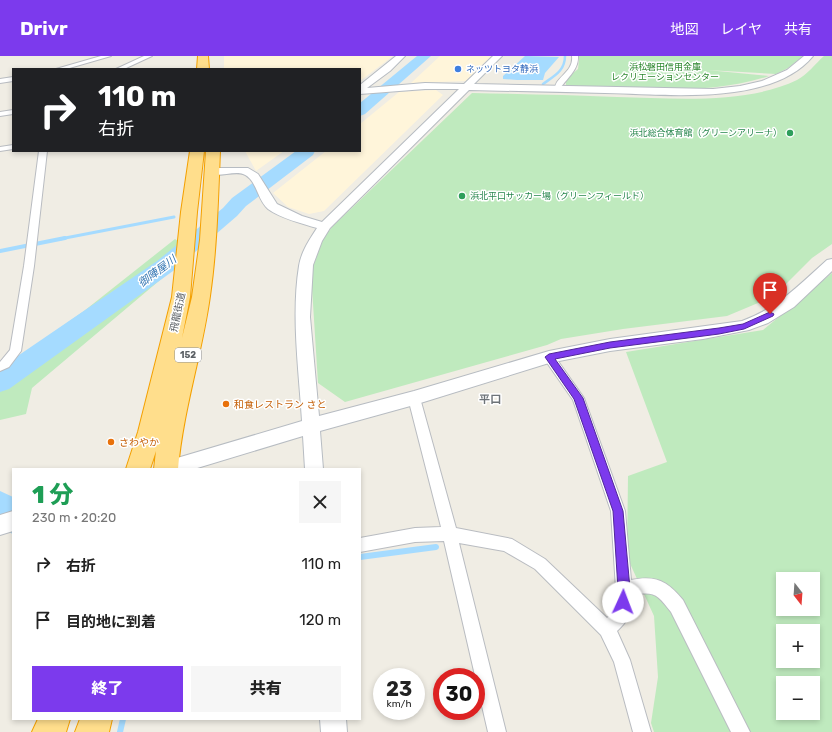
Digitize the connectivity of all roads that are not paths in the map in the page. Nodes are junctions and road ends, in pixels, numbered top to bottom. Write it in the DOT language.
graph roads {
  1 [pos="78,56"];
  2 [pos="108,56"];
  3 [pos="149,56"];
  4 [pos="203,56"];
  5 [pos="402,56"];
  6 [pos="498,56"];
  7 [pos="575,56"];
  8 [pos="809,56"];
  9 [pos="84,63"];
  10 [pos="94,67"];
  11 [pos="64,68"];
  12 [pos="121,68"];
  13 [pos="203,68"];
  14 [pos="12,79"];
  15 [pos="0,80"];
  16 [pos="467,87"];
  17 [pos="557,89"];
  18 [pos="362,90"];
  19 [pos="12,112"];
  20 [pos="0,114"];
  21 [pos="12,147"];
  22 [pos="0,149"];
  23 [pos="43,152"];
  24 [pos="198,152"];
  25 [pos="213,152"];
  26 [pos="212,171"];
  27 [pos="325,226"];
  28 [pos="832,262"];
  29 [pos="549,357"];
  30 [pos="0,367"];
  31 [pos="414,398"];
  32 [pos="310,426"];
  33 [pos="138,468"];
  34 [pos="167,468"];
  35 [pos="170,468"];
  36 [pos="314,468"];
  37 [pos="12,521"];
  38 [pos="0,525"];
  39 [pos="450,534"];
  40 [pos="361,545"];
  41 [pos="624,589"];
  42 [pos="607,628"];
  43 [pos="54,720"];
  44 [pos="96,720"];
  45 [pos="334,720"];
  46 [pos="49,732"];
  47 [pos="92,732"];
  48 [pos="334,732"];
  49 [pos="497,732"];
  50 [pos="642,732"];
  51 [pos="741,732"];
  1 -- 9 [label="street"];
  2 -- 9 [label="street"];
  3 -- 12 [label="street"];
  4 -- 13 [label="highway"];
  5 -- 18 [label="street"];
  6 -- 16 [label="street"];
  7 -- 17 [label="street"];
  8 -- 17 [label="street"];
  9 -- 10 [label="street"];
  9 -- 11 [label="street"];
  14 -- 15 [label="street"];
  16 -- 17 [label="street"];
  16 -- 18 [label="street"];
  16 -- 27 [label="street"];
  19 -- 20 [label="street"];
  21 -- 22 [label="street"];
  23 -- 30 [label="street"];
  24 -- 33 [label="highway, 飛龍街道 / 152"];
  25 -- 26 [label="highway, 飛龍街道 / 152"];
  26 -- 27 [label="street"];
  26 -- 34 [label="highway, 飛龍街道 / 152"];
  27 -- 32 [label="street"];
  28 -- 29 [label="street"];
  29 -- 31 [label="street"];
  29 -- 41 [label="street"];
  31 -- 32 [label="street"];
  31 -- 39 [label="street"];
  32 -- 35 [label="street"];
  32 -- 36 [label="street"];
  37 -- 38 [label="street"];
  39 -- 40 [label="street"];
  39 -- 42 [label="street"];
  39 -- 49 [label="street"];
  41 -- 42 [label="street"];
  41 -- 51 [label="street"];
  42 -- 50 [label="street"];
  43 -- 46 [label="highway"];
  44 -- 47 [label="highway"];
  45 -- 48 [label="street"];
}
